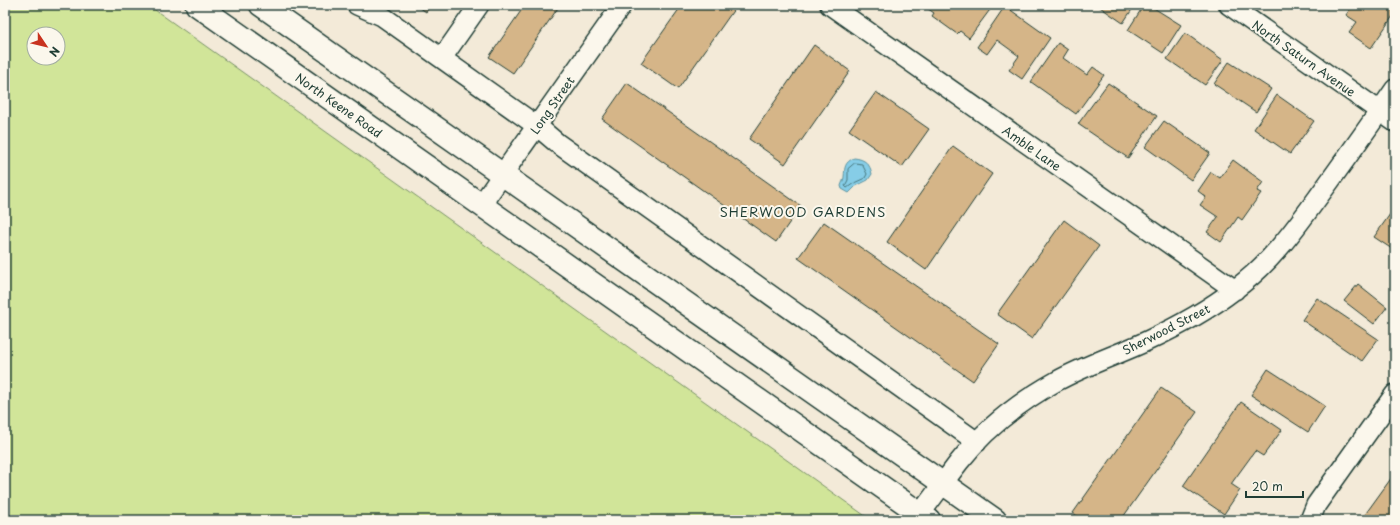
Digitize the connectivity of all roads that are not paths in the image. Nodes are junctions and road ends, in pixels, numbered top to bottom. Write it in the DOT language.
graph roads {
  1 [pos="196,5"];
  2 [pos="261,5"];
  3 [pos="357,5"];
  4 [pos="479,5"];
  5 [pos="622,5"];
  6 [pos="830,5"];
  7 [pos="1228,5"];
  8 [pos="442,58"];
  9 [pos="1395,89"];
  10 [pos="1380,111"];
  11 [pos="1395,122"];
  12 [pos="538,126"];
  13 [pos="503,175"];
  14 [pos="481,205"];
  15 [pos="1235,290"];
  16 [pos="1395,394"];
  17 [pos="977,442"];
  18 [pos="943,483"];
  19 [pos="924,517"];
  20 [pos="996,520"];
  21 [pos="1310,520"];
  1 -- 14 [label="main road, North Keene Road"];
  2 -- 13 [label="main road"];
  3 -- 8 [label="street"];
  4 -- 8 [label="street"];
  5 -- 12 [label="street, Long Street"];
  6 -- 15 [label="street, Amble Lane"];
  7 -- 10 [label="street, North Saturn Avenue"];
  8 -- 12 [label="street"];
  9 -- 10 [label="street, Sherwood Street"];
  10 -- 11 [label="street, North Saturn Avenue"];
  10 -- 15 [label="street, Sherwood Street"];
  12 -- 13 [label="street, Long Street"];
  12 -- 17 [label="street"];
  13 -- 14 [label="street, Long Street"];
  13 -- 18 [label="main road"];
  14 -- 19 [label="main road, North Keene Road"];
  15 -- 17 [label="street, Sherwood Street"];
  16 -- 21 [label="street"];
  17 -- 18 [label="street, Sherwood Street"];
  18 -- 19 [label="street, Sherwood Street"];
  18 -- 20 [label="main road"];
}
